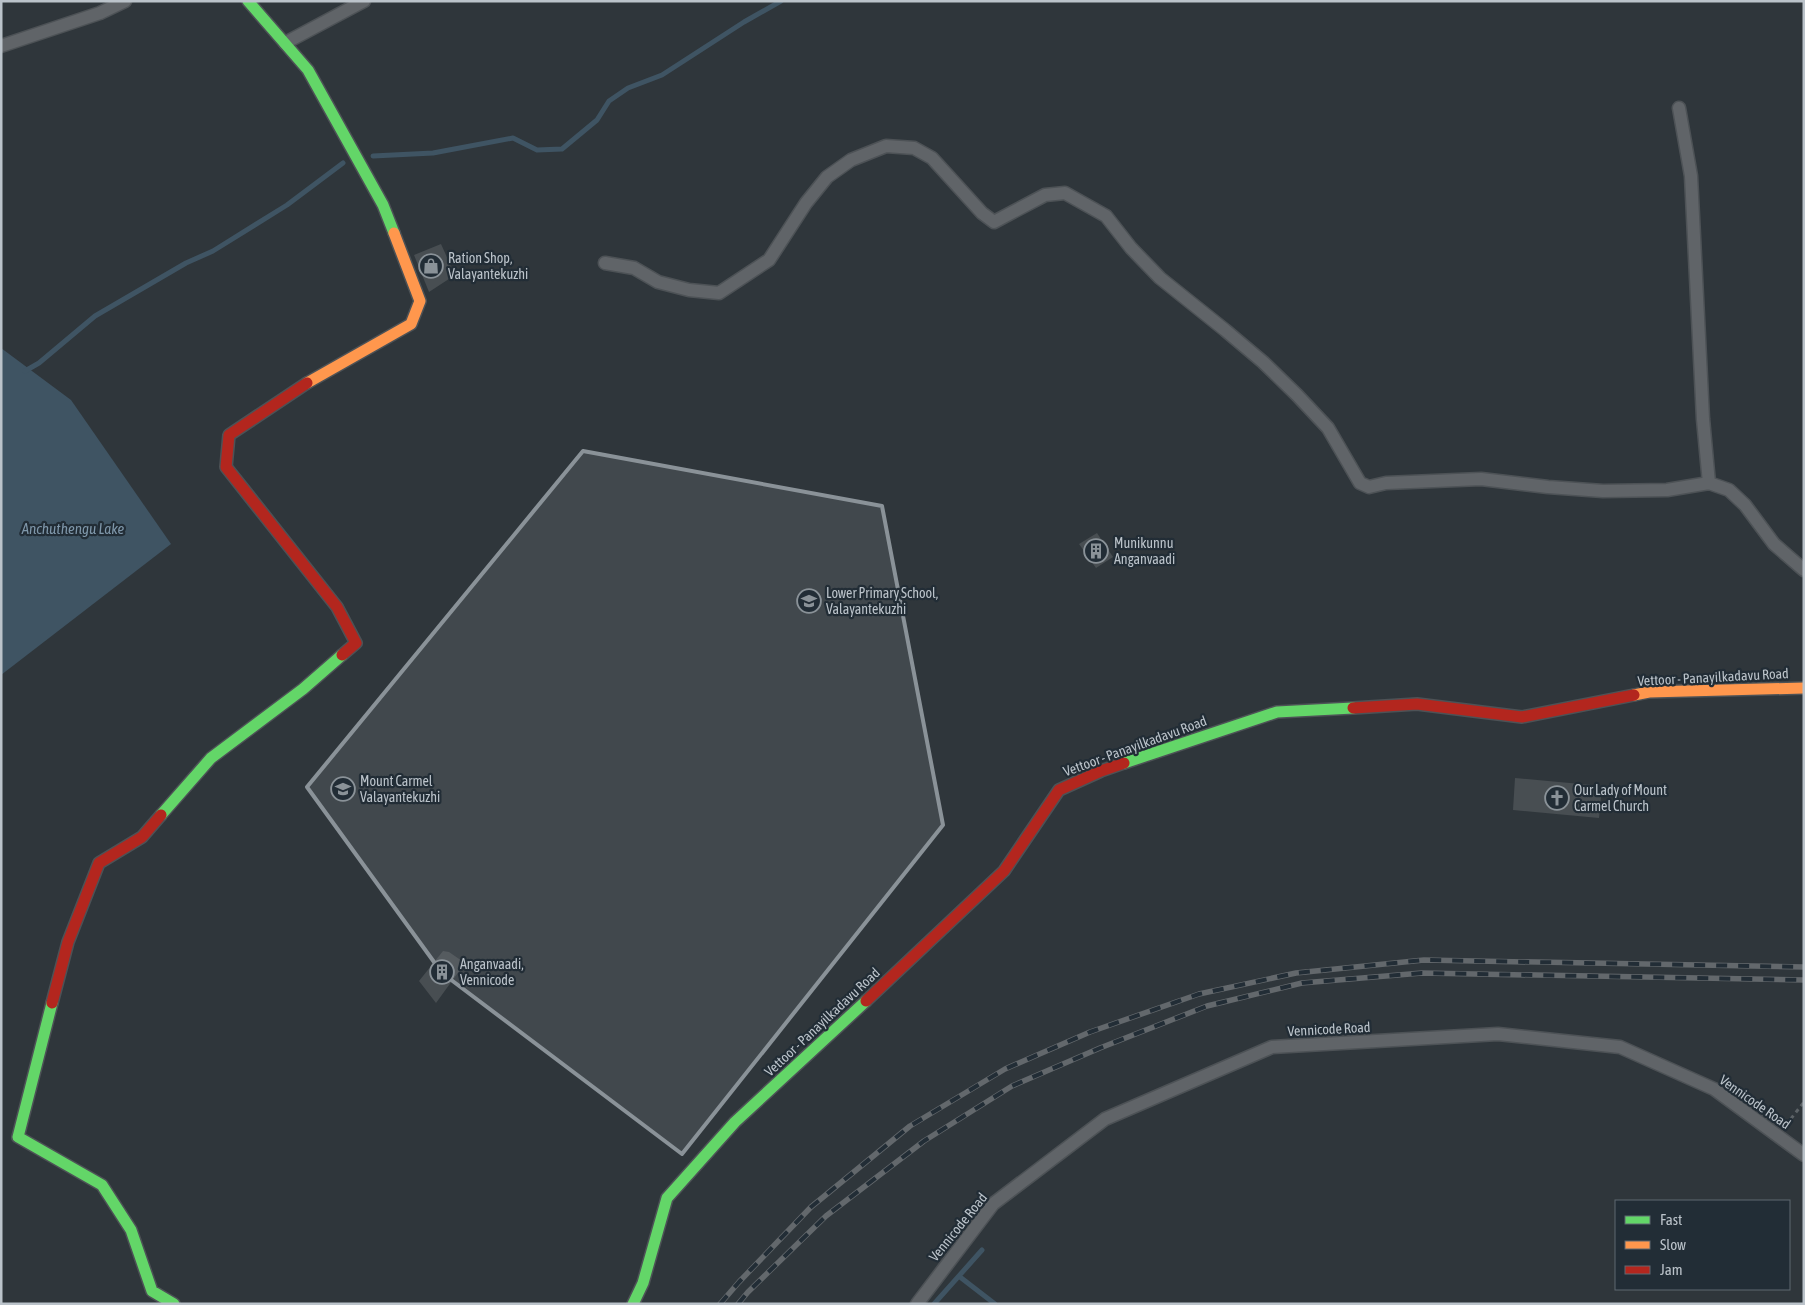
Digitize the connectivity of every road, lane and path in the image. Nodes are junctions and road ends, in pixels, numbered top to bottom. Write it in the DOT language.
graph roads {
  1 [pos="125,1"];
  2 [pos="248,1"];
  3 [pos="364,1"];
  4 [pos="285,43"];
  5 [pos="1,46"];
  6 [pos="1680,108"];
  7 [pos="605,263"];
  8 [pos="1709,483"];
  9 [pos="1804,570"];
  10 [pos="1804,688"];
  11 [pos="1804,1102"];
  12 [pos="1777,1136"];
  13 [pos="1804,1155"];
  14 [pos="174,1304"];
  15 [pos="633,1304"];
  16 [pos="917,1304"];
  1 -- 5 [label="street"];
  2 -- 4 [label="street"];
  3 -- 4 [label="street"];
  4 -- 14 [label="street"];
  6 -- 8 [label="street"];
  7 -- 8 [label="street"];
  8 -- 9 [label="street"];
  10 -- 15 [label="street, Vettoor - Panayilkadavu Road"];
  11 -- 12 [label="path"];
  12 -- 13 [label="street, Vennicode Road"];
  12 -- 16 [label="street, Vennicode Road"];
}
